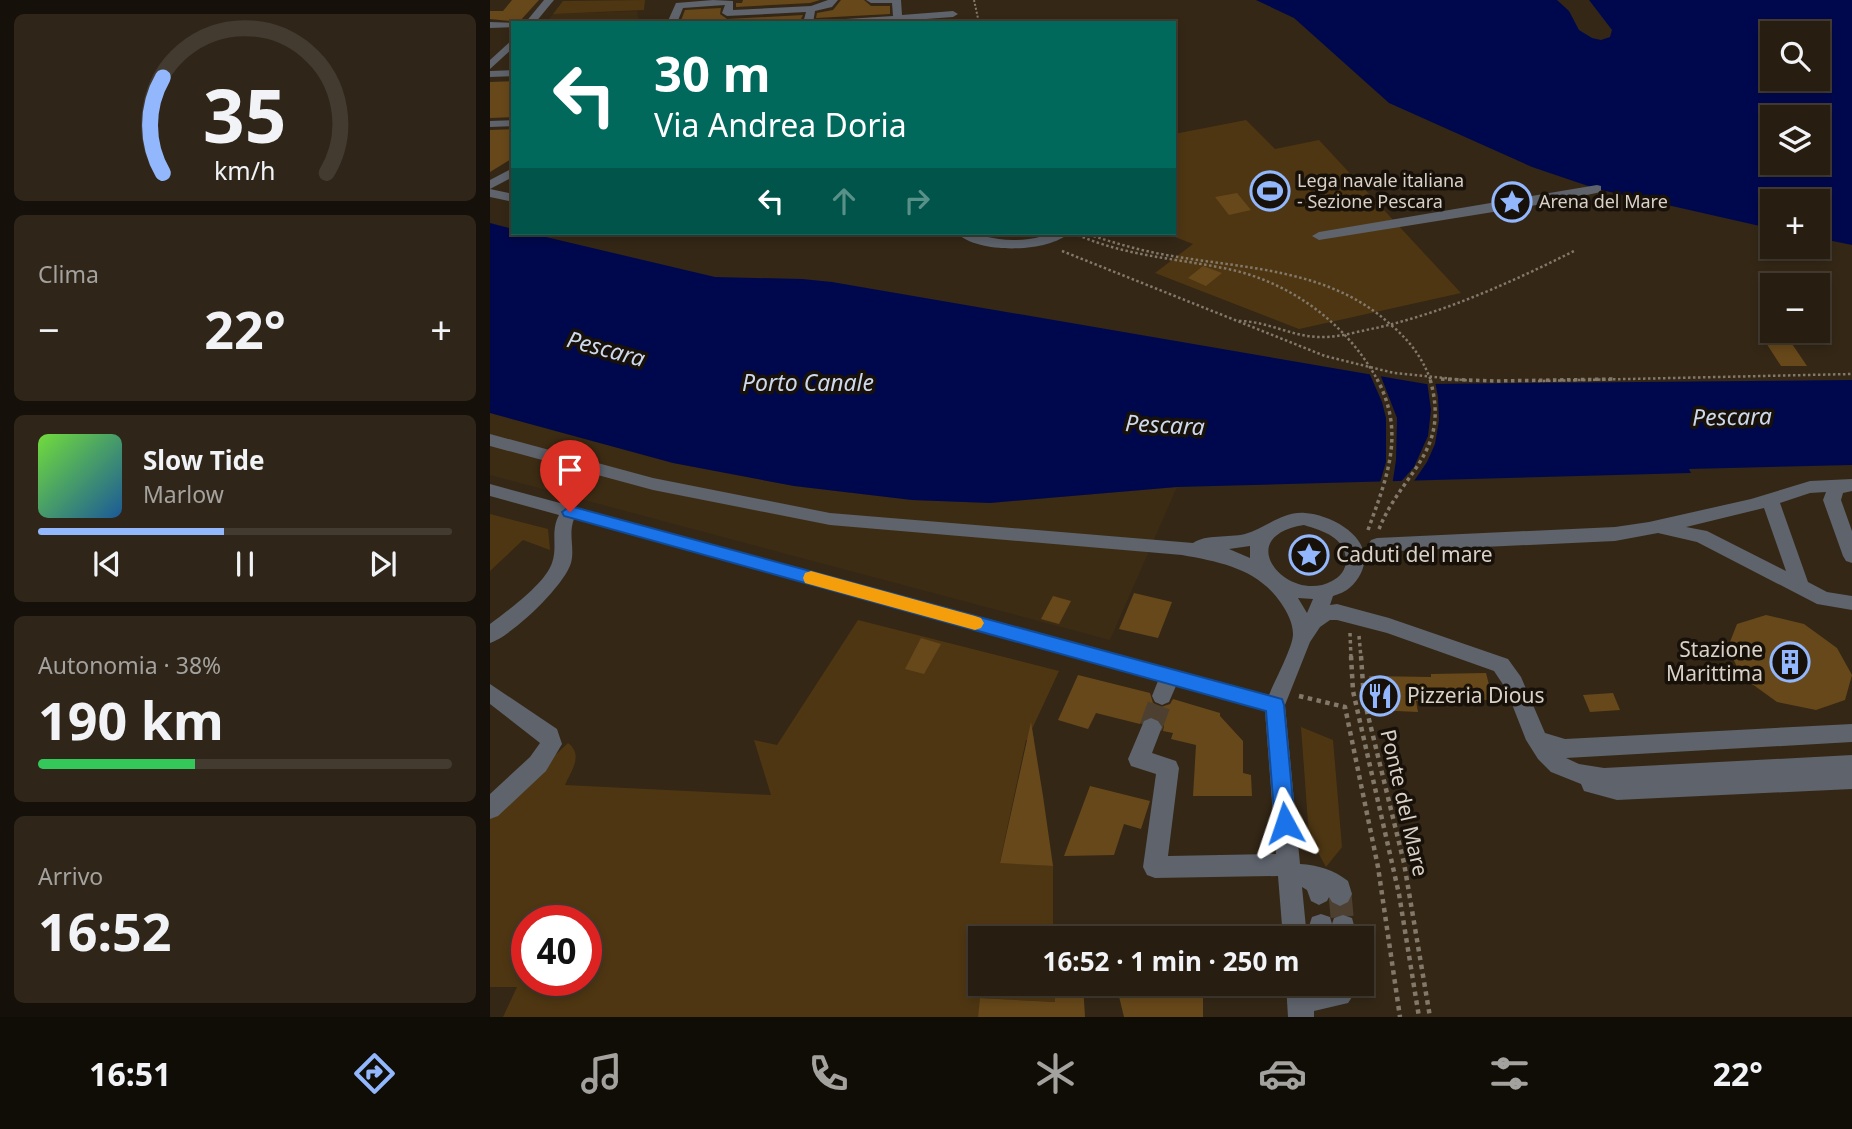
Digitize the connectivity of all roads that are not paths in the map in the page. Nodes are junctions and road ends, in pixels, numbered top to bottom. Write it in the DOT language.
graph roads {
  1 [pos="549,0"];
  2 [pos="832,0"];
  3 [pos="871,0"];
  4 [pos="950,0"];
  5 [pos="811,9"];
  6 [pos="747,17"];
  7 [pos="898,18"];
  8 [pos="953,18"];
  9 [pos="532,21"];
  10 [pos="672,21"];
  11 [pos="808,21"];
  12 [pos="857,21"];
  13 [pos="511,24"];
  14 [pos="490,25"];
  15 [pos="511,44"];
  16 [pos="490,66"];
  17 [pos="511,73"];
  18 [pos="490,74"];
  19 [pos="511,123"];
  20 [pos="490,124"];
  21 [pos="511,173"];
  22 [pos="490,186"];
  23 [pos="1597,189"];
  24 [pos="490,193"];
  25 [pos="511,198"];
  26 [pos="968,235"];
  27 [pos="1062,235"];
  28 [pos="1319,236"];
  29 [pos="490,440"];
  30 [pos="1850,485"];
  31 [pos="490,490"];
  32 [pos="1770,499"];
  33 [pos="1832,500"];
  34 [pos="570,512"];
  35 [pos="1852,520"];
  36 [pos="1649,529"];
  37 [pos="1266,533"];
  38 [pos="1373,541"];
  39 [pos="1182,548"];
  40 [pos="1852,556"];
  41 [pos="1273,579"];
  42 [pos="1800,586"];
  43 [pos="1326,591"];
  44 [pos="1824,599"];
  45 [pos="1852,603"];
  46 [pos="1852,613"];
  47 [pos="1308,629"];
  48 [pos="490,635"];
  49 [pos="1170,676"];
  50 [pos="490,692"];
  51 [pos="1163,696"];
  52 [pos="1278,698"];
  53 [pos="1151,727"];
  54 [pos="1852,733"];
  55 [pos="1852,744"];
  56 [pos="1852,754"];
  57 [pos="1549,755"];
  58 [pos="1852,765"];
  59 [pos="1852,779"];
  60 [pos="490,809"];
  61 [pos="1310,881"];
  62 [pos="1298,926"];
  1 -- 9 [label="street"];
  2 -- 5 [label="street"];
  3 -- 7 [label="street"];
  4 -- 8 [label="street"];
  5 -- 6 [label="street"];
  5 -- 11 [label="street"];
  6 -- 10 [label="street"];
  7 -- 8 [label="street"];
  7 -- 12 [label="street"];
  13 -- 14 [label="street"];
  15 -- 16 [label="street"];
  17 -- 18 [label="street"];
  19 -- 20 [label="street"];
  21 -- 22 [label="street"];
  23 -- 28 [label="street"];
  24 -- 25 [label="street"];
  26 -- 27 [label="street"];
  29 -- 39 [label="street"];
  30 -- 32 [label="street"];
  30 -- 33 [label="street"];
  31 -- 34 [label="street"];
  32 -- 36 [label="street"];
  32 -- 42 [label="street"];
  33 -- 35 [label="street"];
  33 -- 40 [label="street"];
  34 -- 48 [label="street"];
  34 -- 49 [label="street"];
  36 -- 38 [label="street"];
  36 -- 42 [label="street"];
  37 -- 39 [label="street"];
  37 -- 41 [label="street"];
  37 -- 43 [label="street"];
  39 -- 41 [label="street"];
  41 -- 43 [label="street"];
  41 -- 47 [label="street"];
  42 -- 44 [label="street"];
  43 -- 47 [label="street"];
  44 -- 45 [label="street"];
  44 -- 46 [label="street"];
  47 -- 52 [label="street"];
  47 -- 57 [label="street"];
  49 -- 51 [label="street"];
  49 -- 52 [label="street"];
  50 -- 60 [label="street"];
  52 -- 61 [label="street"];
  53 -- 61 [label="street"];
  54 -- 57 [label="street"];
  55 -- 57 [label="street"];
  56 -- 57 [label="street"];
  57 -- 58 [label="street"];
  57 -- 59 [label="street"];
  61 -- 62 [label="street"];
}
